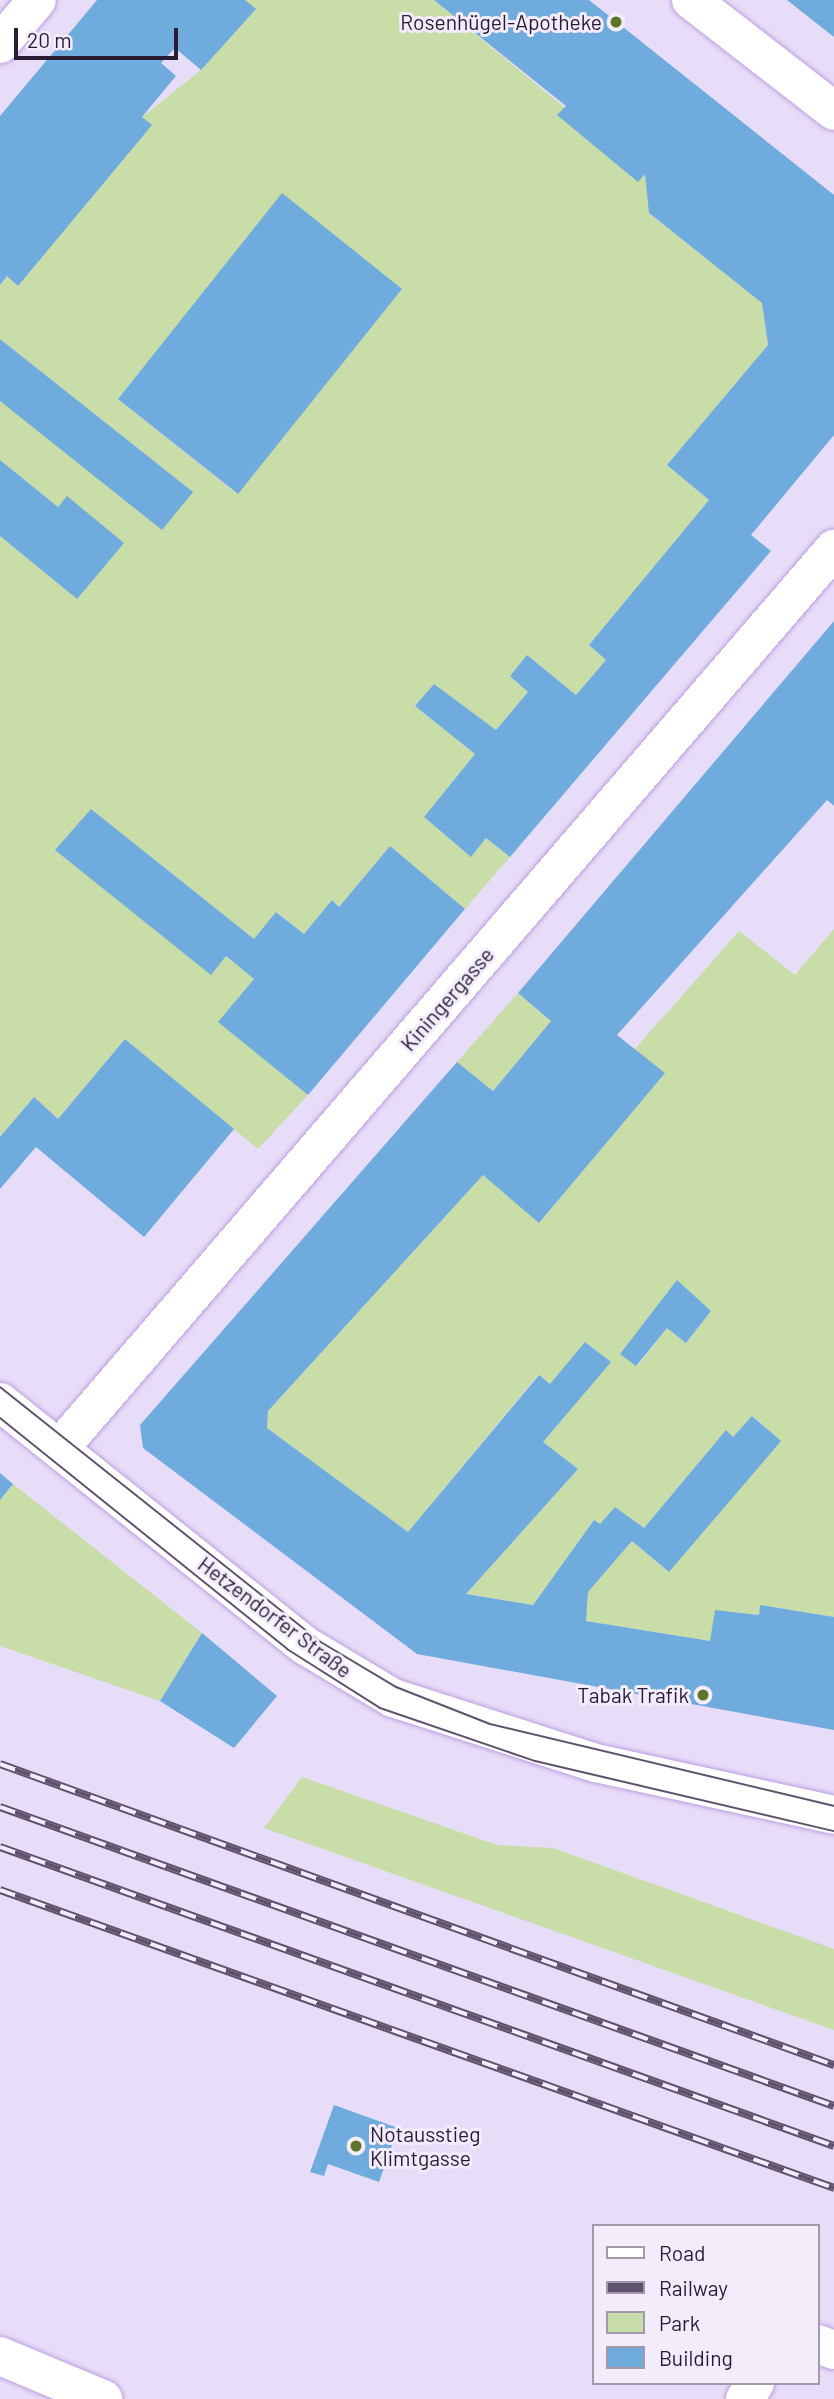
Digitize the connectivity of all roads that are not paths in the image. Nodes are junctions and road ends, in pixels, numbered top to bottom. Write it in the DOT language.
graph roads {
  1 [pos="37,0"];
  2 [pos="691,0"];
  3 [pos="0,44"];
  4 [pos="834,111"];
  5 [pos="834,548"];
  6 [pos="0,1402"];
  7 [pos="59,1449"];
  8 [pos="834,1815"];
  9 [pos="0,2356"];
  10 [pos="103,2399"];
  1 -- 3 [label="street"];
  2 -- 4 [label="street"];
  5 -- 7 [label="street, Kiningergasse"];
  6 -- 7 [label="street, Hetzendorfer Straße"];
  7 -- 8 [label="street, Hetzendorfer Straße"];
  9 -- 10 [label="street"];
}
